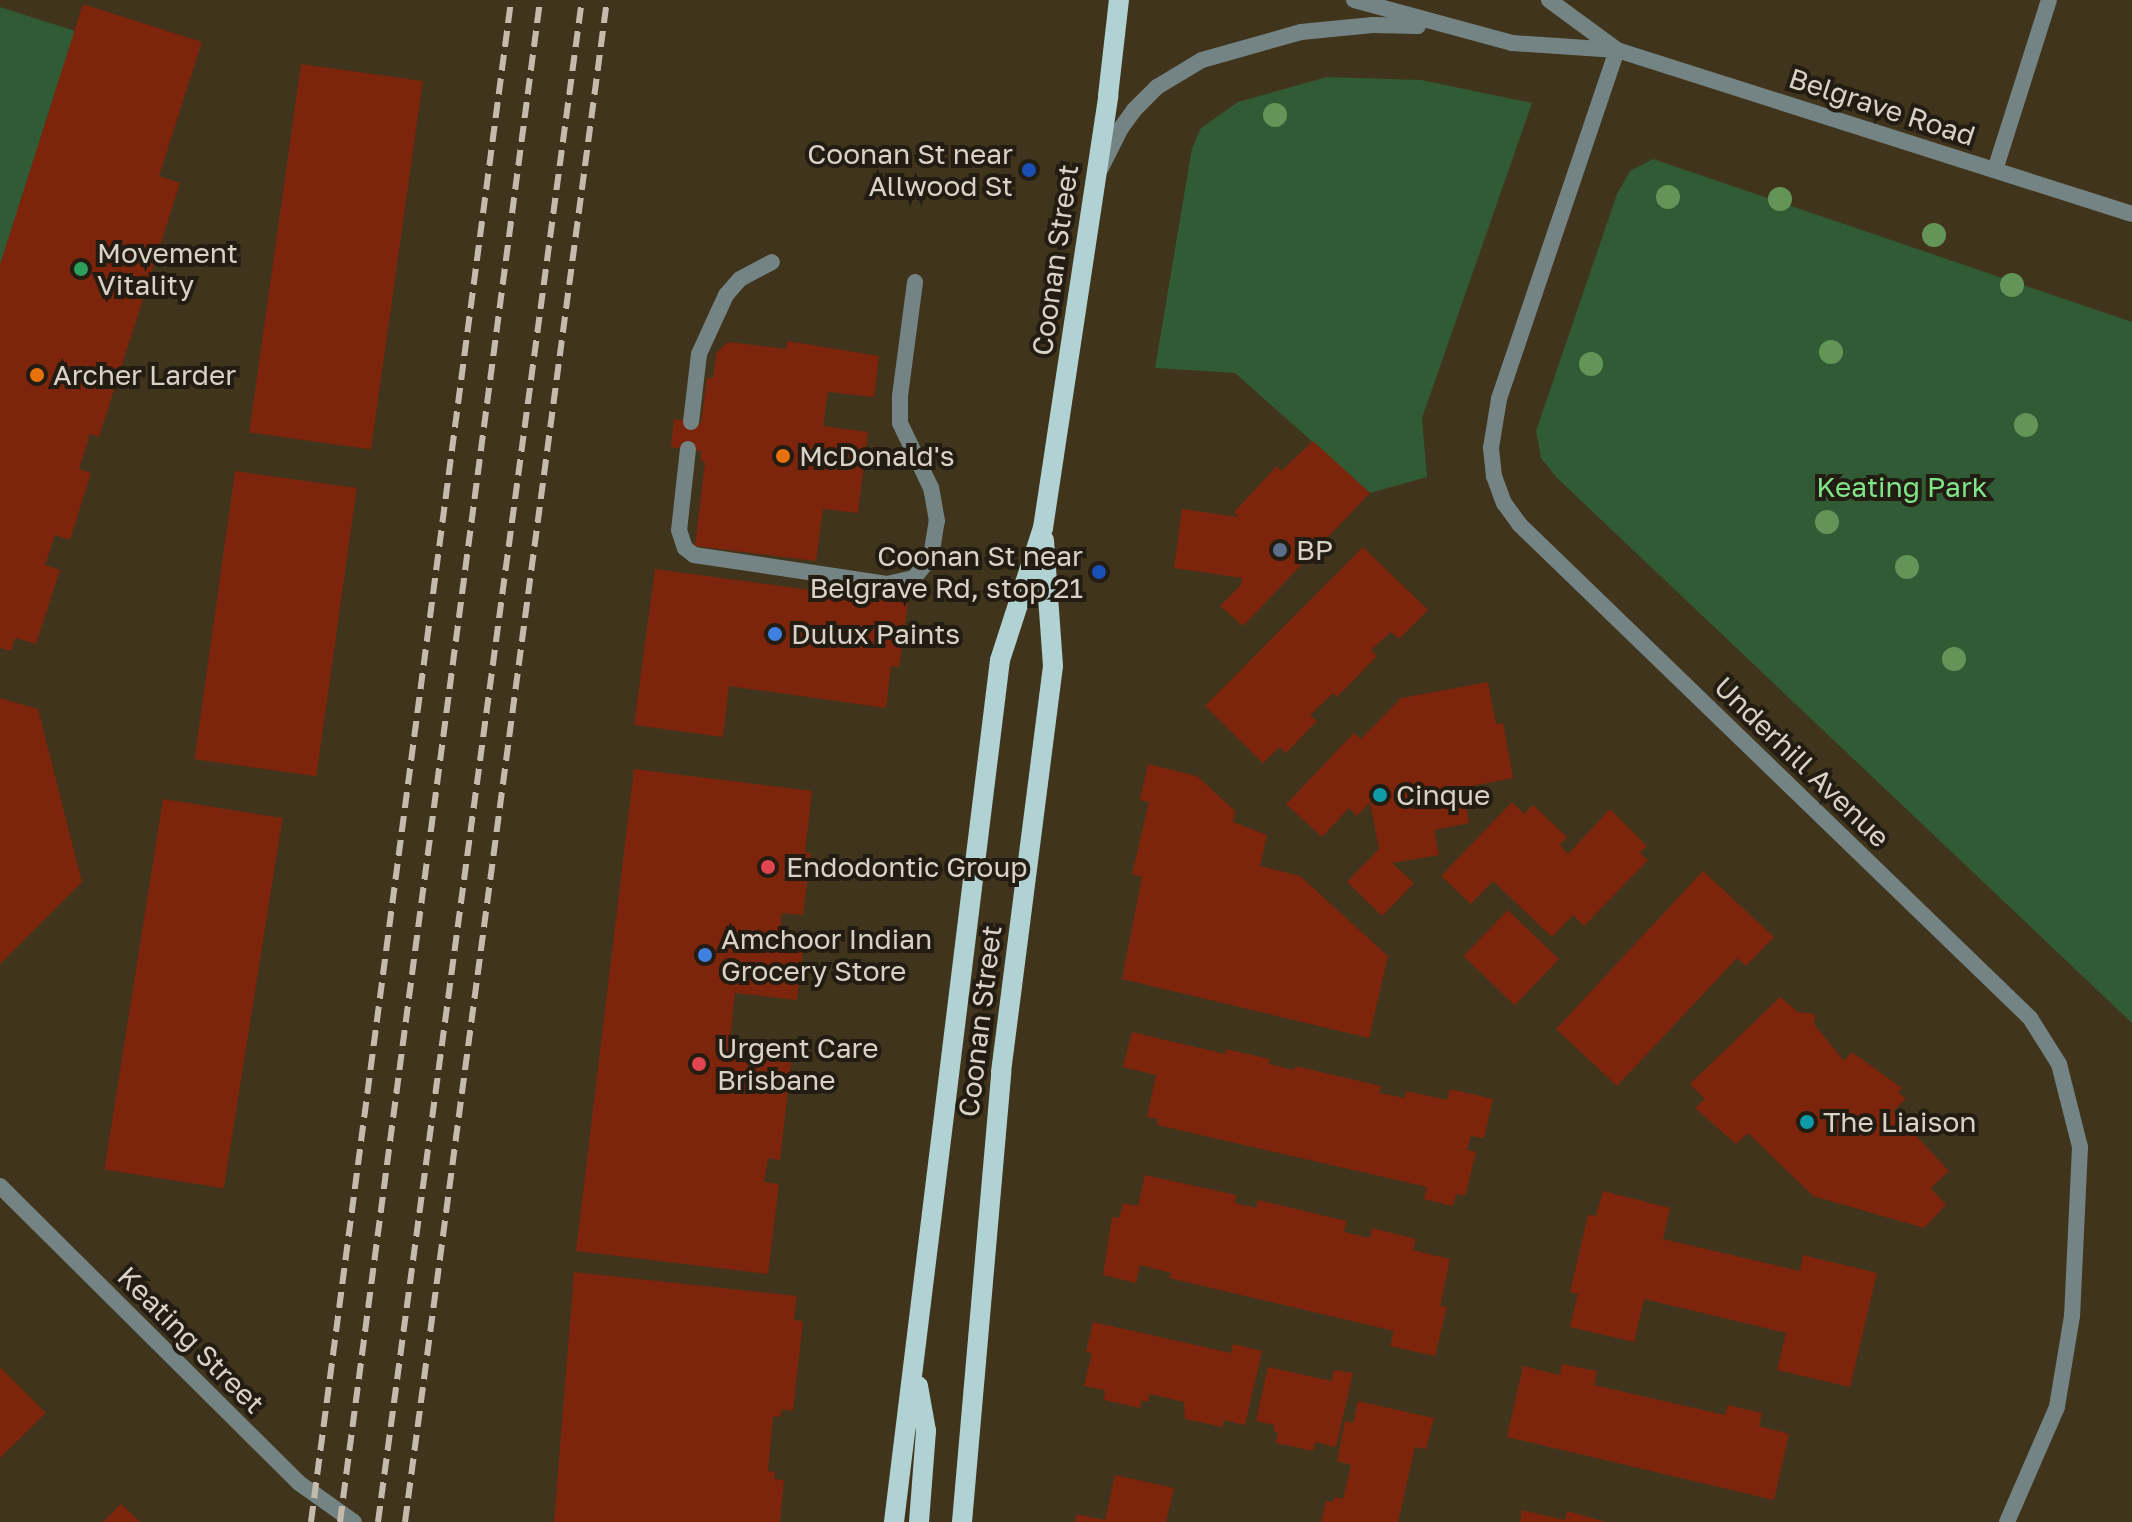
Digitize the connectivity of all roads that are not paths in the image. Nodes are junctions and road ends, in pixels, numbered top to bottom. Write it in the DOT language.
graph roads {
  1 [pos="1119,0"];
  2 [pos="1354,0"];
  3 [pos="1549,0"];
  4 [pos="2049,0"];
  5 [pos="1469,33"];
  6 [pos="1617,50"];
  7 [pos="1995,170"];
  8 [pos="1095,184"];
  9 [pos="2132,214"];
  10 [pos="772,262"];
  11 [pos="915,282"];
  12 [pos="691,422"];
  13 [pos="688,449"];
  14 [pos="1043,528"];
  15 [pos="0,1186"];
  16 [pos="914,1366"];
  17 [pos="354,1522"];
  18 [pos="894,1522"];
  19 [pos="919,1522"];
  20 [pos="962,1522"];
  21 [pos="2007,1522"];
  1 -- 8 [label="main road, Coonan Street"];
  2 -- 5 [label="street, Belgrave Road"];
  3 -- 6 [label="street, Belgrave Road"];
  4 -- 7 [label="street"];
  5 -- 6 [label="street, Belgrave Road"];
  5 -- 8 [label="street, Belgrave Road"];
  6 -- 7 [label="street, Belgrave Road"];
  6 -- 21 [label="street, Underhill Avenue"];
  7 -- 9 [label="street, Belgrave Road"];
  8 -- 14 [label="main road, Coonan Street"];
  10 -- 12 [label="street"];
  11 -- 13 [label="street"];
  14 -- 16 [label="main road, Coonan Street"];
  14 -- 20 [label="main road, Coonan Street"];
  15 -- 17 [label="street, Keating Street"];
  16 -- 18 [label="main road, Coonan Street"];
  16 -- 19 [label="main road, Coonan Street"];
}
